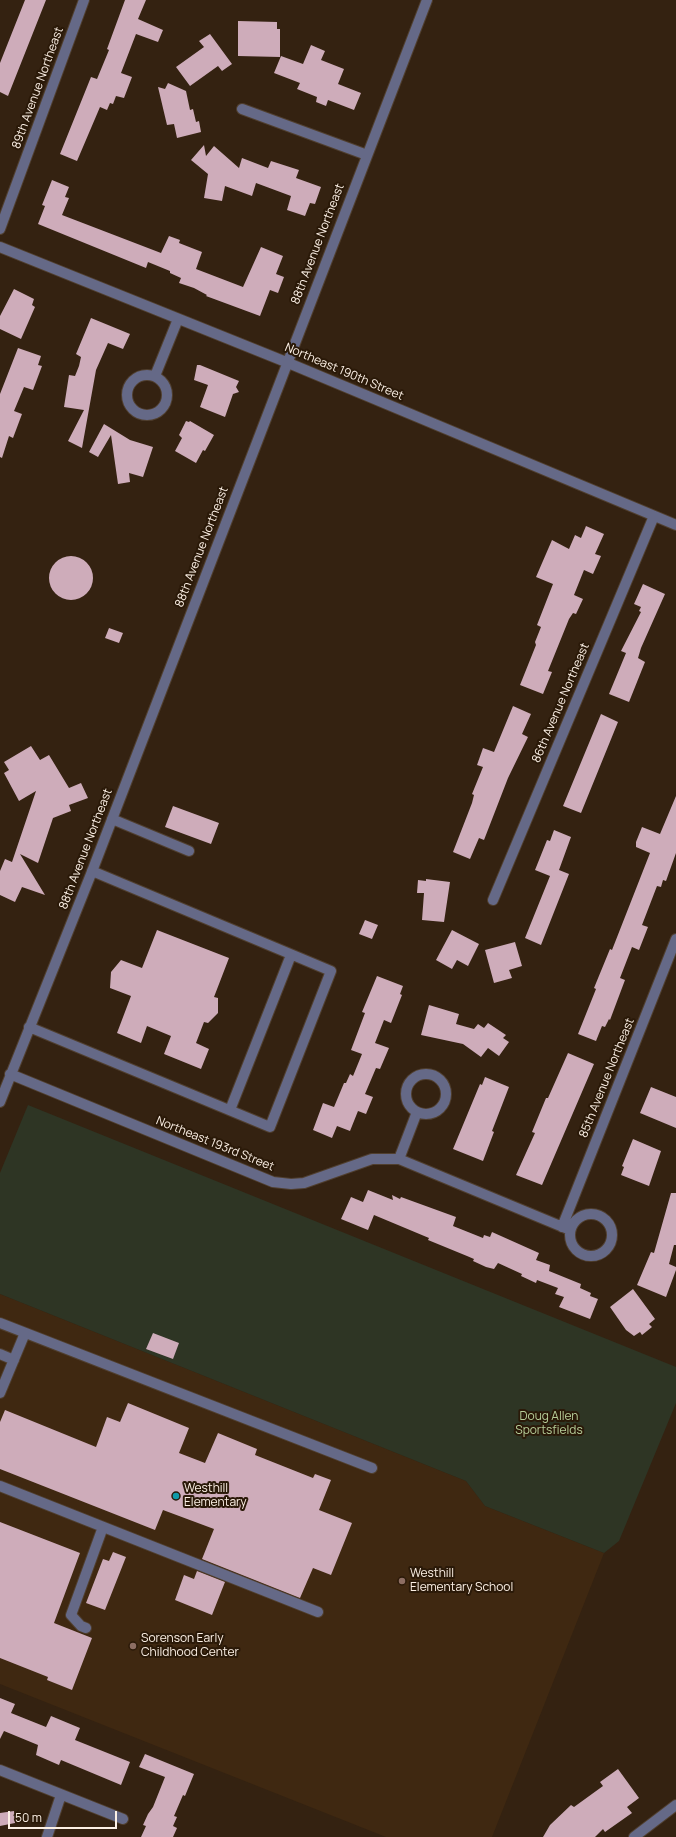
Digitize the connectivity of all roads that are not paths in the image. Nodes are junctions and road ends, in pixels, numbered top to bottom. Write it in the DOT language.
graph roads {
  1 [pos="84,0"];
  2 [pos="427,0"];
  3 [pos="242,108"];
  4 [pos="367,156"];
  5 [pos="0,229"];
  6 [pos="0,247"];
  7 [pos="178,319"];
  8 [pos="286,362"];
  9 [pos="156,376"];
  10 [pos="654,516"];
  11 [pos="676,525"];
  12 [pos="112,819"];
  13 [pos="189,851"];
  14 [pos="92,871"];
  15 [pos="493,900"];
  16 [pos="676,939"];
  17 [pos="291,955"];
  18 [pos="29,1028"];
  19 [pos="10,1074"];
  20 [pos="0,1102"];
  21 [pos="230,1110"];
  22 [pos="417,1112"];
  23 [pos="399,1160"];
  24 [pos="566,1228"];
  25 [pos="0,1323"];
  26 [pos="25,1332"];
  27 [pos="0,1354"];
  28 [pos="14,1360"];
  29 [pos="0,1393"];
  30 [pos="372,1468"];
  31 [pos="0,1486"];
  32 [pos="103,1527"];
  33 [pos="318,1612"];
  34 [pos="86,1628"];
  35 [pos="0,1770"];
  36 [pos="62,1795"];
  37 [pos="676,1805"];
  38 [pos="123,1819"];
  39 [pos="47,1837"];
  40 [pos="634,1837"];
  1 -- 5 [label="street, 89th Avenue Northeast"];
  2 -- 4 [label="street, 88th Avenue Northeast"];
  3 -- 4 [label="street"];
  4 -- 8 [label="street, 88th Avenue Northeast"];
  6 -- 7 [label="street, Northeast 190th Street"];
  7 -- 8 [label="street, Northeast 190th Street"];
  7 -- 9 [label="street"];
  8 -- 10 [label="street, Northeast 190th Street"];
  8 -- 12 [label="street, 88th Avenue Northeast"];
  9 -- 9 [label="street"];
  10 -- 11 [label="street, Northeast 190th Street"];
  10 -- 15 [label="street, 86th Avenue Northeast"];
  12 -- 13 [label="street"];
  12 -- 14 [label="street, 88th Avenue Northeast"];
  14 -- 17 [label="street"];
  14 -- 18 [label="street, 88th Avenue Northeast"];
  16 -- 24 [label="street, 85th Avenue Northeast"];
  17 -- 21 [label="street"];
  17 -- 21 [label="street"];
  18 -- 19 [label="street, 88th Avenue Northeast"];
  18 -- 21 [label="street"];
  19 -- 20 [label="street, 88th Avenue Northeast"];
  19 -- 23 [label="street, Northeast 193rd Street"];
  22 -- 23 [label="street"];
  23 -- 24 [label="street, Northeast 193rd Street"];
  24 -- 24 [label="street"];
  25 -- 26 [label="street"];
  26 -- 28 [label="street"];
  26 -- 30 [label="street"];
  27 -- 28 [label="street"];
  28 -- 29 [label="street"];
  31 -- 32 [label="street"];
  32 -- 33 [label="street"];
  32 -- 34 [label="street"];
  35 -- 36 [label="street"];
  36 -- 38 [label="street"];
  36 -- 39 [label="street"];
  37 -- 40 [label="street"];
}
